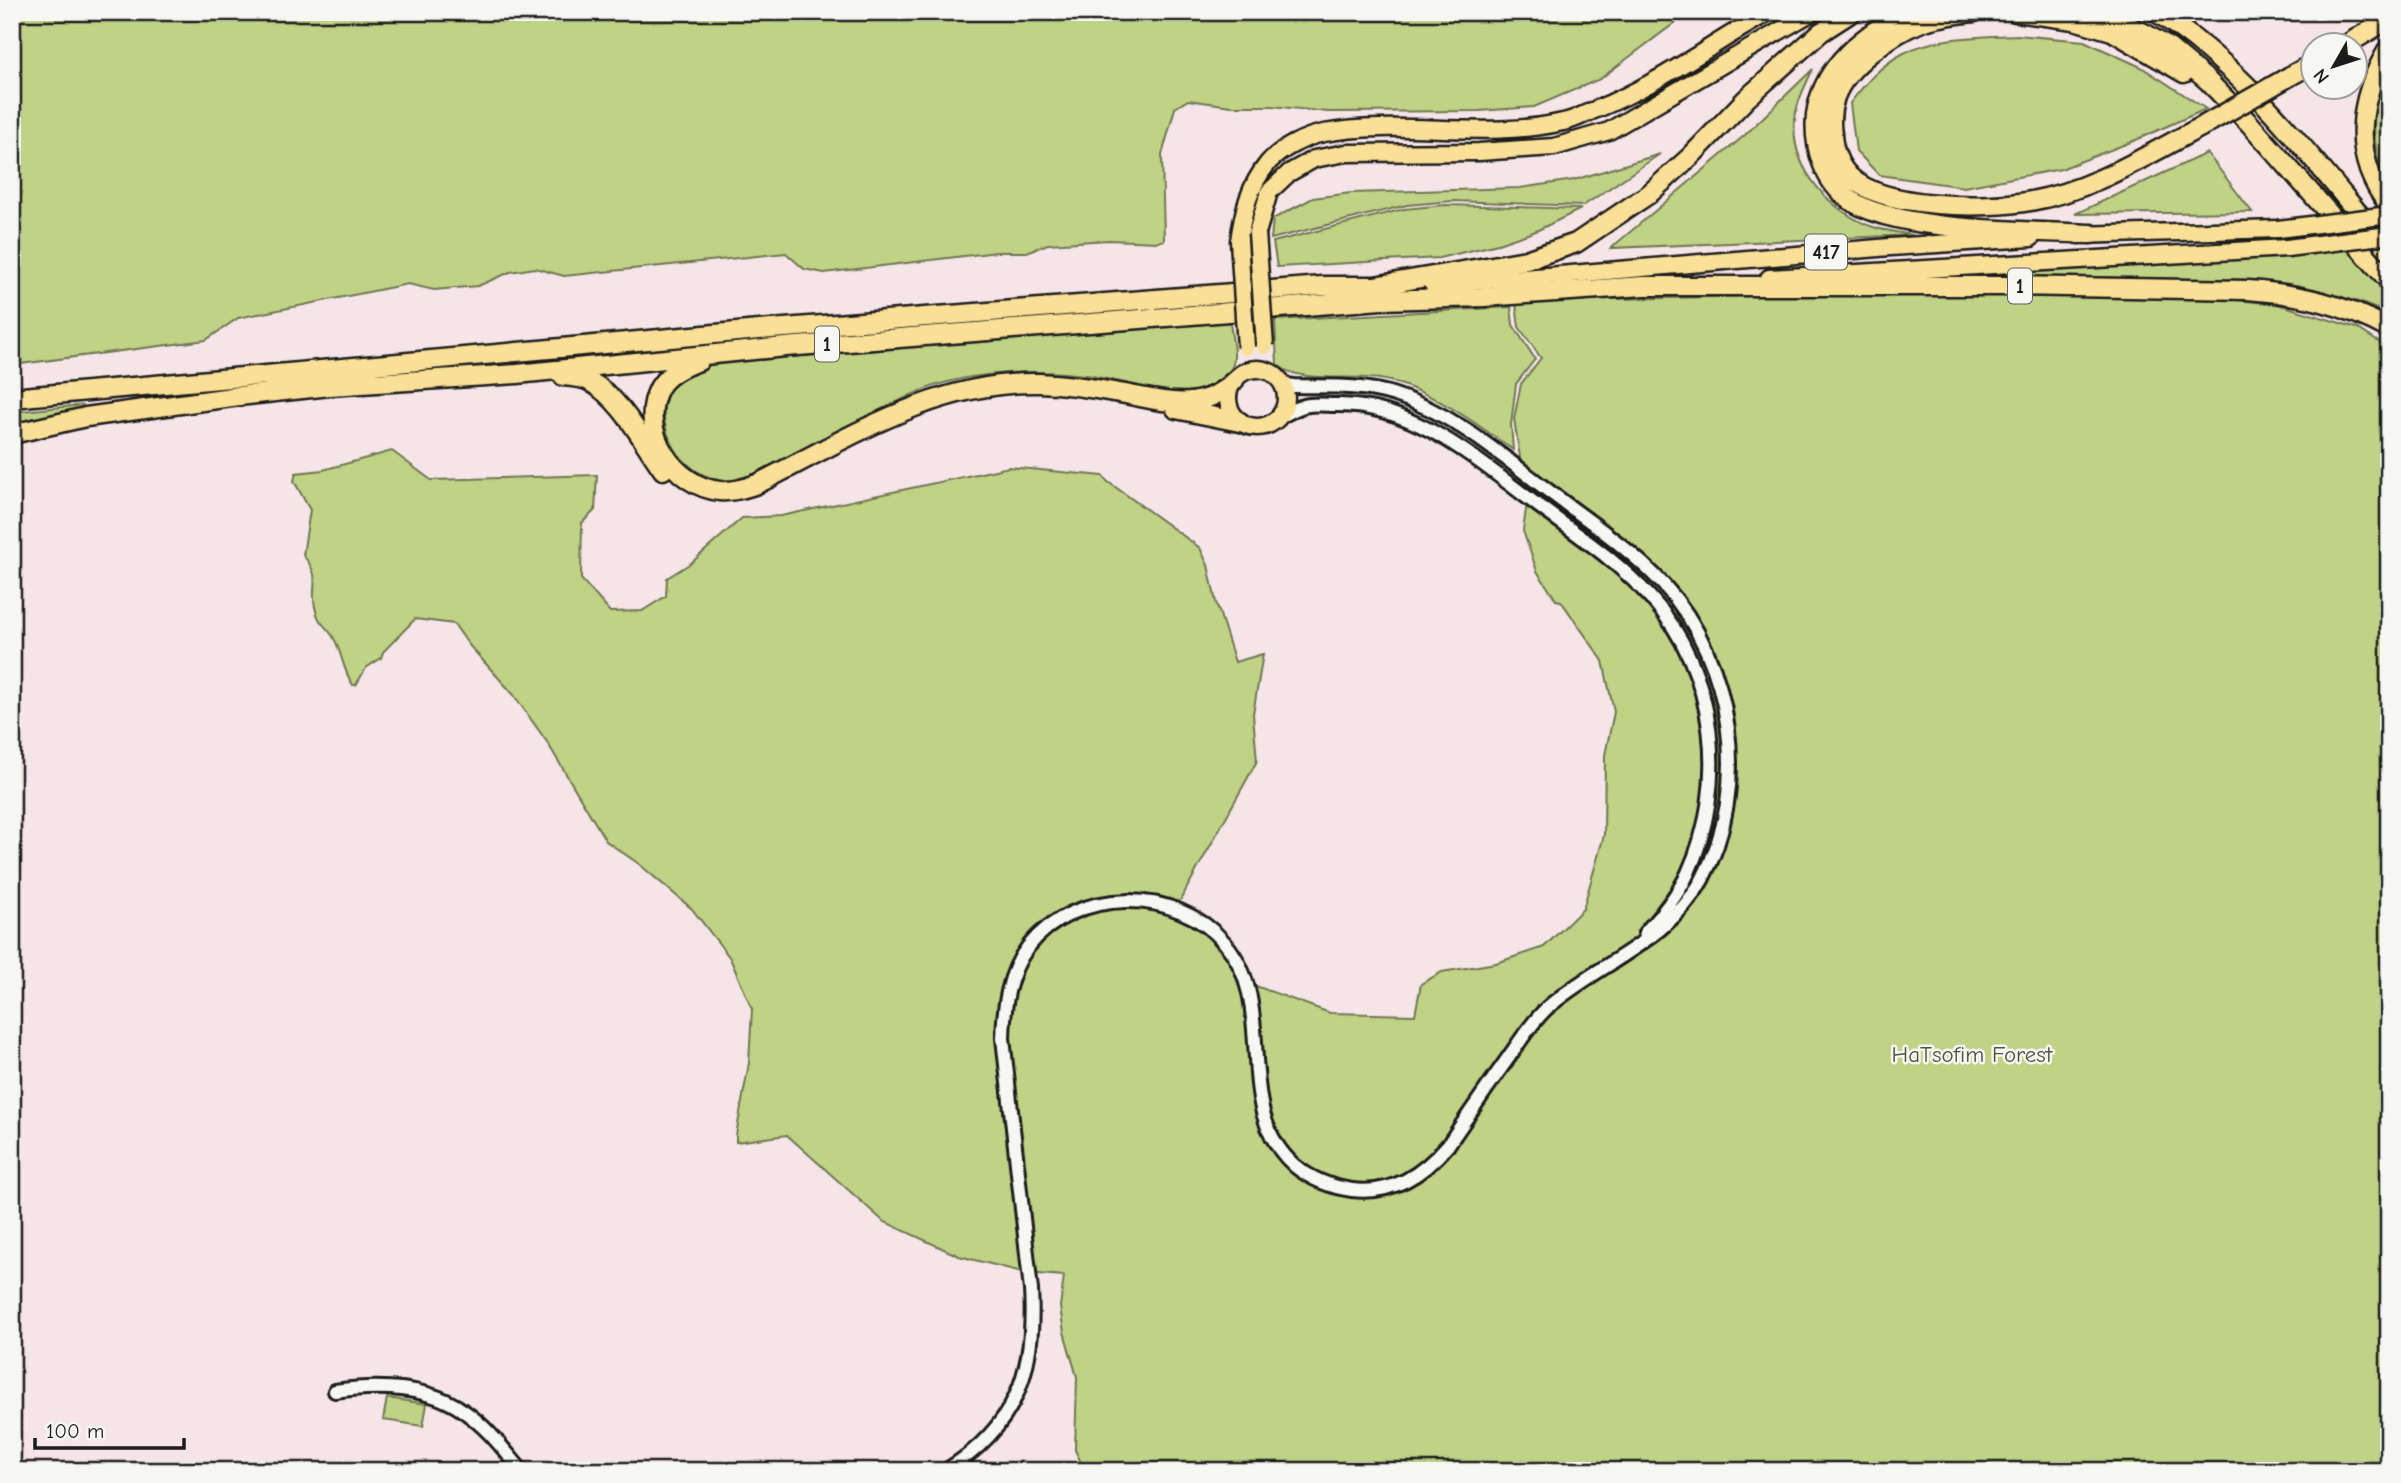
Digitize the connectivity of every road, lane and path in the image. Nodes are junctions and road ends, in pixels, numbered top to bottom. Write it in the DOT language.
graph roads {
  1 [pos="1769,12"];
  2 [pos="1812,12"];
  3 [pos="1852,12"];
  4 [pos="1907,12"];
  5 [pos="1974,12"];
  6 [pos="2016,12"];
  7 [pos="2098,12"];
  8 [pos="2156,12"];
  9 [pos="2389,19"];
  10 [pos="2367,32"];
  11 [pos="2389,48"];
  12 [pos="2300,71"];
  13 [pos="2228,102"];
  14 [pos="2389,205"];
  15 [pos="2389,215"];
  16 [pos="2091,234"];
  17 [pos="2389,234"];
  18 [pos="2389,250"];
  19 [pos="2389,281"];
  20 [pos="1374,286"];
  21 [pos="1644,286"];
  22 [pos="2389,329"];
  23 [pos="785,347"];
  24 [pos="517,374"];
  25 [pos="1274,375"];
  26 [pos="1238,377"];
  27 [pos="1122,393"];
  28 [pos="12,398"];
  29 [pos="1280,416"];
  30 [pos="1240,422"];
  31 [pos="12,434"];
  32 [pos="838,444"];
  33 [pos="1614,961"];
  34 [pos="335,1391"];
  35 [pos="522,1471"];
  36 [pos="946,1471"];
  1 -- 26 [label="main road, bridge"];
  2 -- 25 [label="main road, bridge"];
  3 -- 20 [label="highway, 1"];
  4 -- 16 [label="highway"];
  5 -- 12 [label="highway, bridge"];
  6 -- 13 [label="highway"];
  7 -- 13 [label="highway"];
  8 -- 18 [label="highway"];
  9 -- 10 [label="highway"];
  11 -- 14 [label="highway"];
  13 -- 19 [label="highway"];
  15 -- 16 [label="main road, 417, bridge"];
  16 -- 20 [label="main road, 417"];
  17 -- 21 [label="main road, 417, bridge"];
  20 -- 28 [label="highway, 1"];
  21 -- 22 [label="highway, 1"];
  21 -- 23 [label="highway, 1"];
  23 -- 24 [label="highway, 1"];
  23 -- 32 [label="highway"];
  24 -- 31 [label="highway, 1"];
  24 -- 32 [label="highway"];
  25 -- 26 [label="main road"];
  25 -- 29 [label="main road"];
  25 -- 33 [label="street"];
  26 -- 27 [label="highway"];
  26 -- 30 [label="main road"];
  27 -- 30 [label="highway"];
  27 -- 32 [label="highway"];
  29 -- 30 [label="main road"];
  29 -- 33 [label="street"];
  33 -- 36 [label="street"];
  34 -- 35 [label="street"];
}
